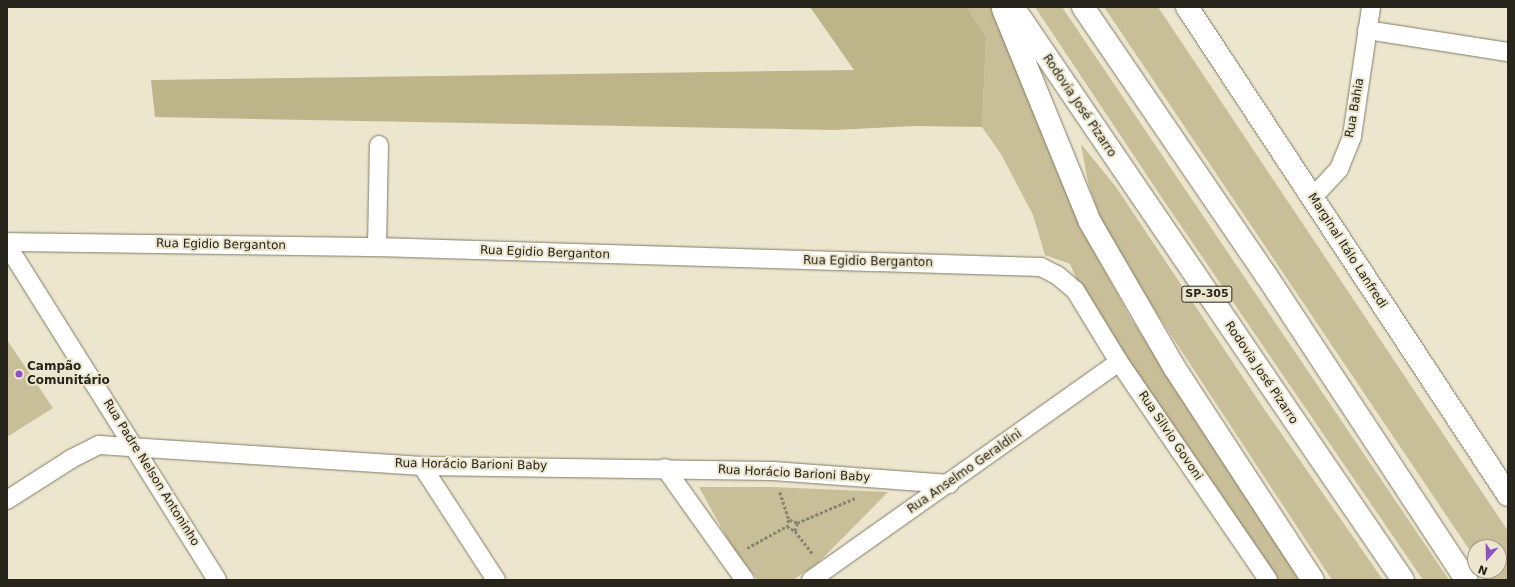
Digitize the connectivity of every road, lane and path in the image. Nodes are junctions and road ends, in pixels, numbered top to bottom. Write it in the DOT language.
graph roads {
  1 [pos="1003,7"];
  2 [pos="1013,7"];
  3 [pos="1083,7"];
  4 [pos="1371,7"];
  5 [pos="1191,13"];
  6 [pos="1367,30"];
  7 [pos="1508,52"];
  8 [pos="379,145"];
  9 [pos="1312,198"];
  10 [pos="7,242"];
  11 [pos="7,245"];
  12 [pos="377,247"];
  13 [pos="1075,290"];
  14 [pos="1119,362"];
  15 [pos="136,447"];
  16 [pos="422,466"];
  17 [pos="665,468"];
  18 [pos="773,471"];
  19 [pos="950,484"];
  20 [pos="862,495"];
  21 [pos="1508,495"];
  22 [pos="7,500"];
  23 [pos="789,520"];
  24 [pos="797,523"];
  25 [pos="787,526"];
  26 [pos="795,531"];
  27 [pos="728,558"];
  28 [pos="826,570"];
  29 [pos="217,580"];
  30 [pos="496,580"];
  31 [pos="745,580"];
  32 [pos="811,580"];
  33 [pos="1268,580"];
  34 [pos="1312,580"];
  35 [pos="1403,580"];
  36 [pos="1466,580"];
  1 -- 34 [label="main road"];
  2 -- 35 [label="main road, Rodovia José Pizarro / SP-305"];
  3 -- 36 [label="main road"];
  4 -- 6 [label="street, Rua Bahia"];
  5 -- 9 [label="main road, Marginal Itálo Lanfredi"];
  6 -- 7 [label="street"];
  6 -- 9 [label="street, Rua Bahia"];
  8 -- 12 [label="street"];
  9 -- 21 [label="main road, Marginal Itálo Lanfredi"];
  10 -- 12 [label="street, Rua Egidio Berganton"];
  11 -- 15 [label="street, Rua Padre Nelson Antoninho"];
  12 -- 13 [label="street, Rua Egidio Berganton"];
  13 -- 14 [label="street, Rua Silvio Govoni"];
  14 -- 19 [label="street, Rua Anselmo Geraldini"];
  14 -- 33 [label="street, Rua Silvio Govoni"];
  15 -- 16 [label="street, Rua Horácio Barioni Baby"];
  15 -- 22 [label="street, Rua Horácio Barioni Baby"];
  15 -- 29 [label="street, Rua Padre Nelson Antoninho"];
  16 -- 17 [label="street, Rua Horácio Barioni Baby"];
  16 -- 30 [label="street"];
  17 -- 18 [label="street, Rua Horácio Barioni Baby"];
  17 -- 27 [label="street"];
  18 -- 19 [label="street, Rua Horácio Barioni Baby"];
  18 -- 23 [label="path"];
  19 -- 28 [label="street, Rua Anselmo Geraldini"];
  20 -- 24 [label="path"];
  23 -- 24 [label="path"];
  23 -- 25 [label="path"];
  24 -- 26 [label="path"];
  25 -- 26 [label="path"];
  25 -- 27 [label="path"];
  26 -- 28 [label="path"];
  27 -- 31 [label="street"];
  28 -- 32 [label="street, Rua Anselmo Geraldini"];
}
